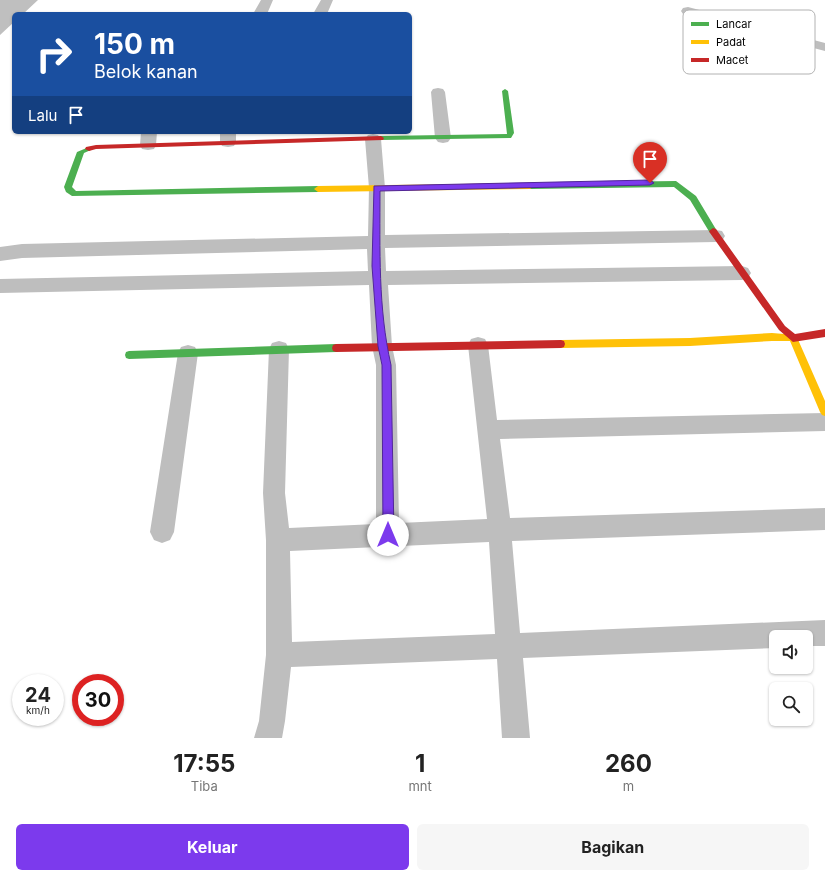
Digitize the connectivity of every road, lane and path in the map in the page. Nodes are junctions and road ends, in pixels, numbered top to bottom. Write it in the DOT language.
graph roads {
  1 [pos="267,0"];
  2 [pos="327,0"];
  3 [pos="261,12"];
  4 [pos="321,12"];
  5 [pos="815,44"];
  6 [pos="825,47"];
  7 [pos="505,91"];
  8 [pos="438,92"];
  9 [pos="296,136"];
  10 [pos="228,137"];
  11 [pos="148,138"];
  12 [pos="443,138"];
  13 [pos="373,139"];
  14 [pos="377,188"];
  15 [pos="716,236"];
  16 [pos="376,242"];
  17 [pos="0,254"];
  18 [pos="742,273"];
  19 [pos="378,278"];
  20 [pos="0,286"];
  21 [pos="825,333"];
  22 [pos="793,338"];
  23 [pos="478,345"];
  24 [pos="382,346"];
  25 [pos="279,349"];
  26 [pos="188,353"];
  27 [pos="129,355"];
  28 [pos="825,412"];
  29 [pos="825,422"];
  30 [pos="489,430"];
  31 [pos="825,519"];
  32 [pos="500,530"];
  33 [pos="162,532"];
  34 [pos="388,535"];
  35 [pos="278,540"];
  36 [pos="825,633"];
  37 [pos="509,646"];
  38 [pos="279,655"];
  39 [pos="268,738"];
  40 [pos="516,738"];
  1 -- 3 [label="street"];
  2 -- 4 [label="street"];
  5 -- 6 [label="street"];
  7 -- 12 [label="street"];
  8 -- 12 [label="street"];
  9 -- 10 [label="street"];
  9 -- 13 [label="street"];
  10 -- 11 [label="street"];
  11 -- 14 [label="street"];
  12 -- 13 [label="street"];
  13 -- 14 [label="street"];
  14 -- 15 [label="street"];
  14 -- 16 [label="street"];
  15 -- 16 [label="street"];
  15 -- 18 [label="street"];
  16 -- 17 [label="street"];
  16 -- 19 [label="street"];
  18 -- 19 [label="street"];
  18 -- 22 [label="street"];
  19 -- 20 [label="street"];
  19 -- 24 [label="street"];
  21 -- 22 [label="street"];
  22 -- 23 [label="street"];
  22 -- 28 [label="street"];
  23 -- 24 [label="street"];
  23 -- 30 [label="street"];
  24 -- 25 [label="street"];
  24 -- 34 [label="street"];
  25 -- 26 [label="street"];
  25 -- 35 [label="street"];
  26 -- 27 [label="street"];
  26 -- 33 [label="street"];
  29 -- 30 [label="street"];
  30 -- 32 [label="street"];
  31 -- 32 [label="street"];
  32 -- 34 [label="street"];
  32 -- 37 [label="street"];
  34 -- 35 [label="street"];
  35 -- 38 [label="street"];
  36 -- 37 [label="street"];
  37 -- 38 [label="street"];
  37 -- 40 [label="street"];
  38 -- 39 [label="street"];
}
